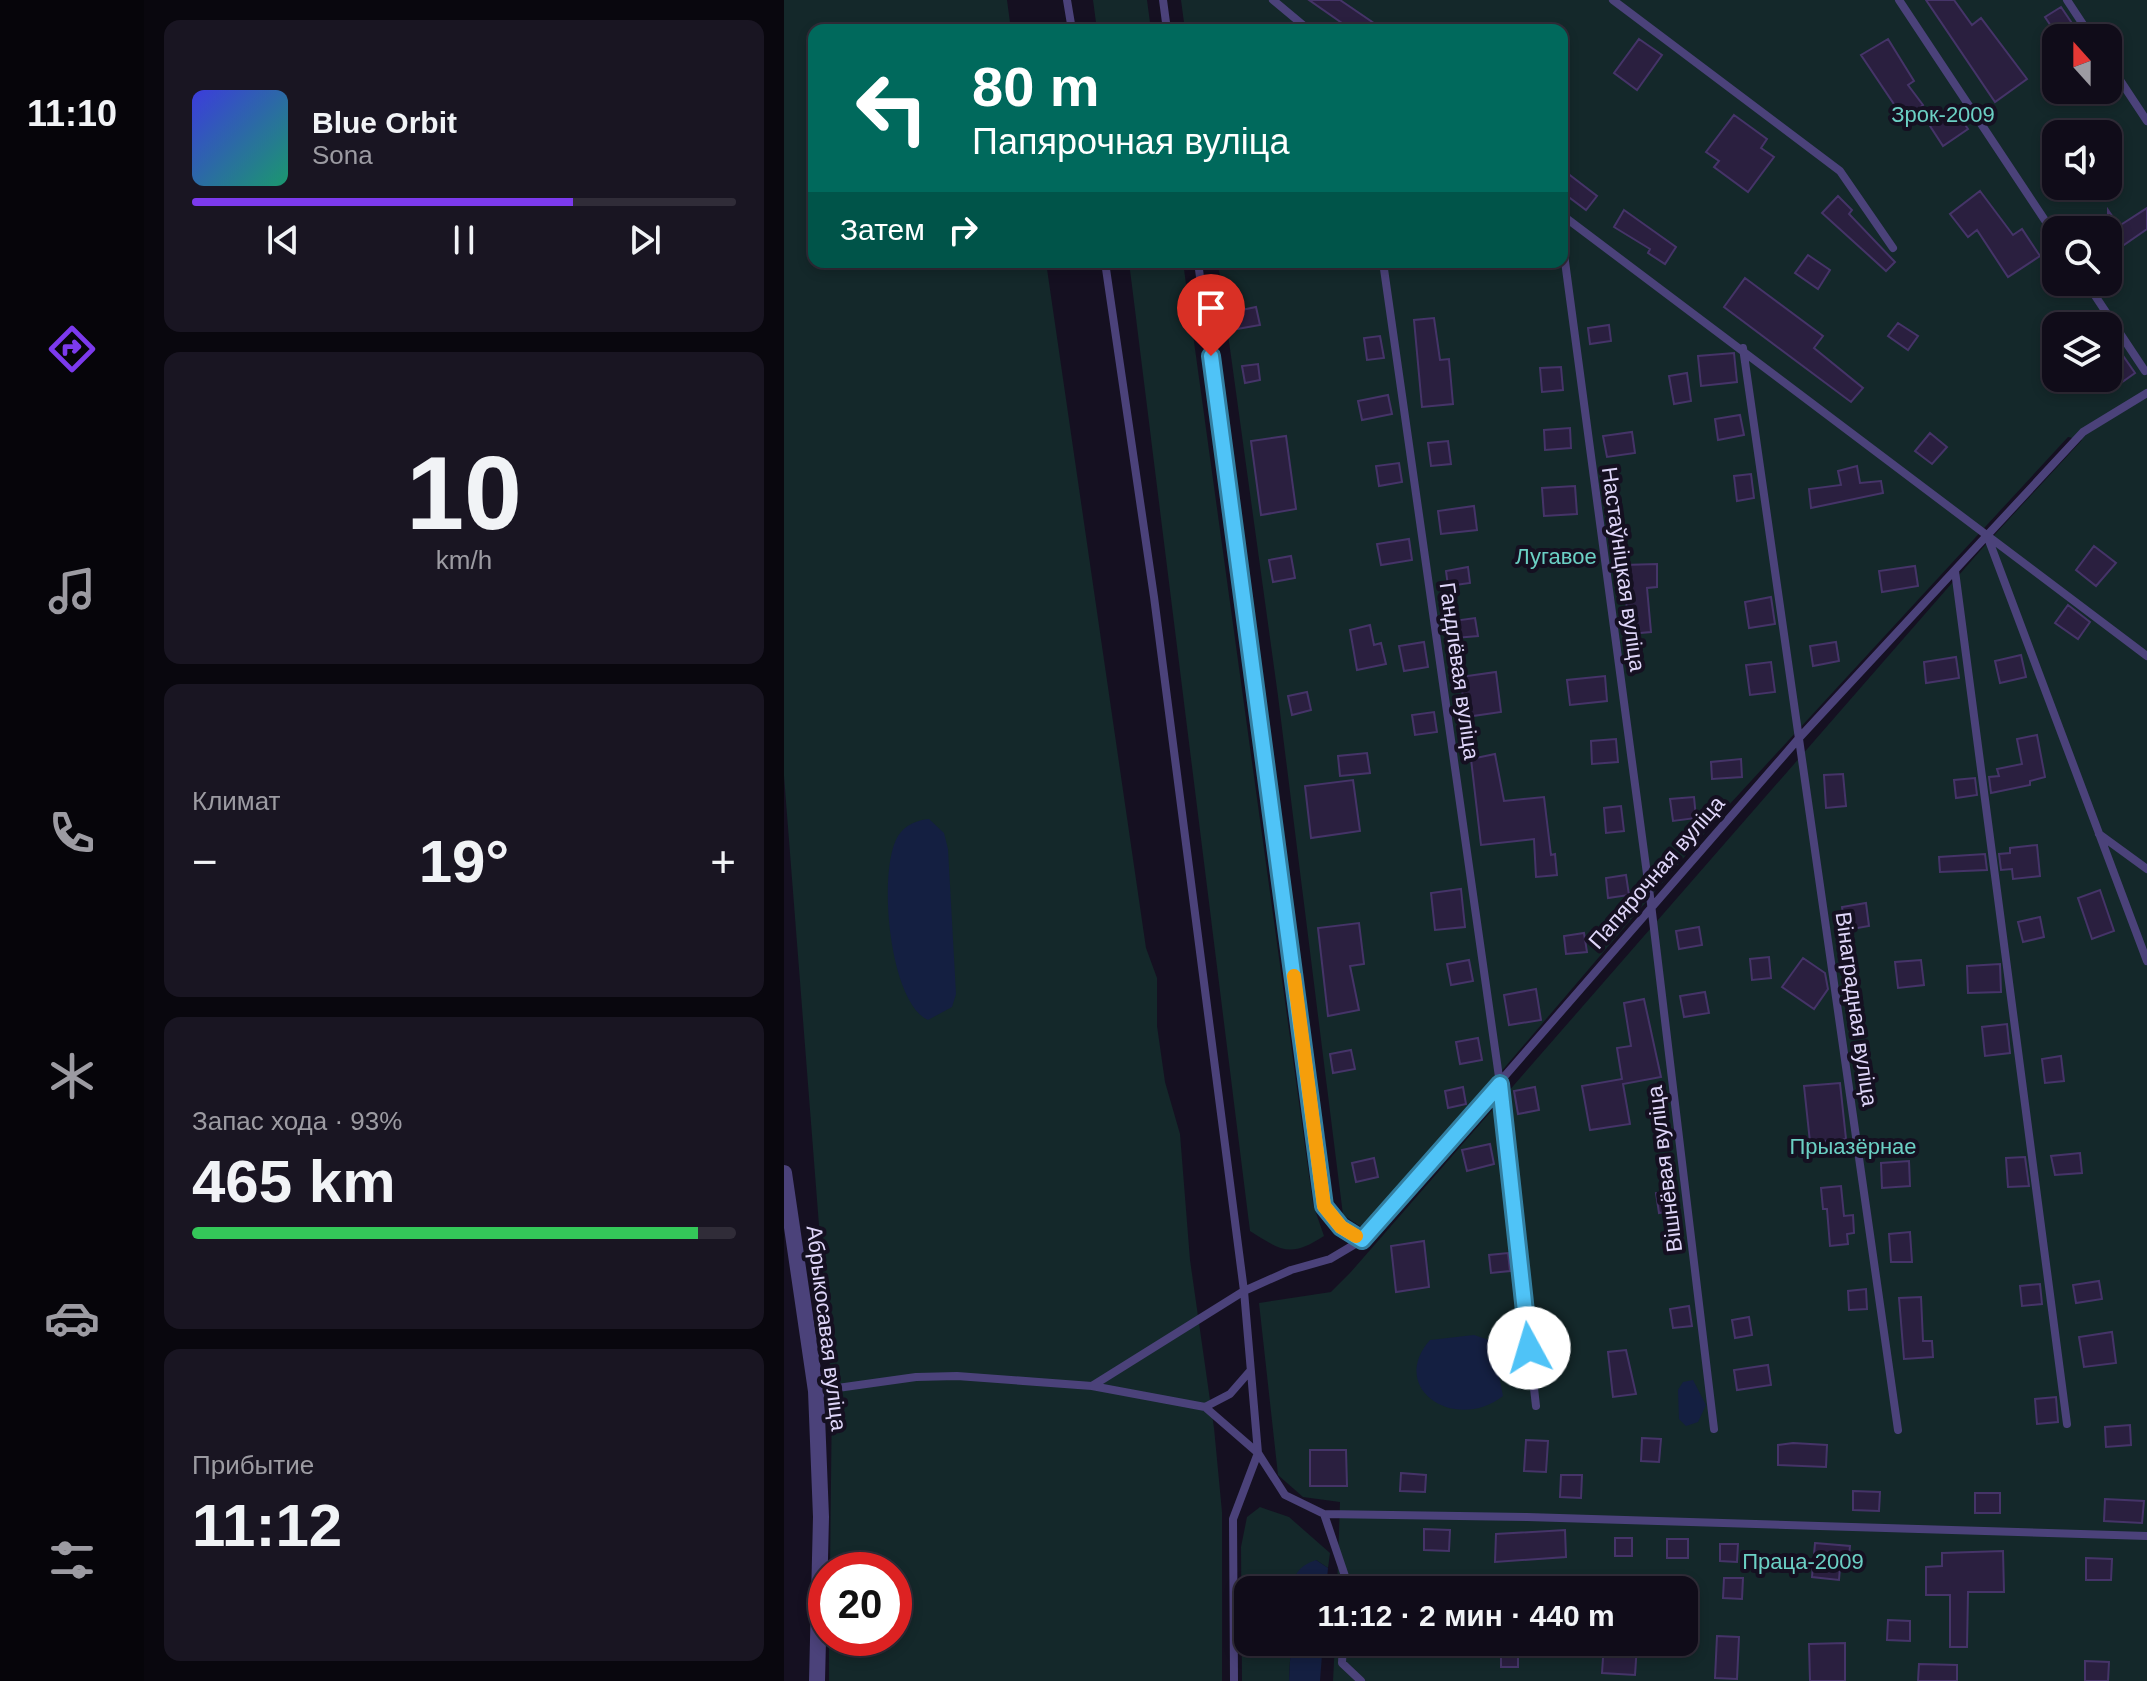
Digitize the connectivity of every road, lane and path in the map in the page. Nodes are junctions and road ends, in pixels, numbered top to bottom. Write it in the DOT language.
graph roads {
  1 [pos="1067,0"];
  2 [pos="1163,0"];
  3 [pos="1273,0"];
  4 [pos="1613,0"];
  5 [pos="1899,0"];
  6 [pos="2067,0"];
  7 [pos="1071,24"];
  8 [pos="1166,24"];
  9 [pos="1302,24"];
  10 [pos="2083,24"];
  11 [pos="2122,83"];
  12 [pos="2147,121"];
  13 [pos="2042,216"];
  14 [pos="1568,219"];
  15 [pos="1893,248"];
  16 [pos="1106,268"];
  17 [pos="1199,268"];
  18 [pos="1384,268"];
  19 [pos="1566,268"];
  20 [pos="2095,296"];
  21 [pos="1743,348"];
  22 [pos="2145,371"];
  23 [pos="2147,393"];
  24 [pos="1987,537"];
  25 [pos="1955,571"];
  26 [pos="2147,656"];
  27 [pos="1800,737"];
  28 [pos="2099,833"];
  29 [pos="2147,869"];
  30 [pos="1651,904"];
  31 [pos="2147,961"];
  32 [pos="1500,1084"];
  33 [pos="784,1173"];
  34 [pos="1362,1240"];
  35 [pos="1244,1291"];
  36 [pos="1251,1369"];
  37 [pos="1092,1386"];
  38 [pos="816,1391"];
  39 [pos="1536,1406"];
  40 [pos="1205,1407"];
  41 [pos="2067,1424"];
  42 [pos="1714,1429"];
  43 [pos="1898,1430"];
  44 [pos="1258,1453"];
  45 [pos="1324,1514"];
  46 [pos="2147,1536"];
  47 [pos="1345,1576"];
  48 [pos="1342,1656"];
  49 [pos="817,1681"];
  50 [pos="1234,1681"];
  51 [pos="1361,1681"];
  1 -- 7 [label="lane"];
  2 -- 8 [label="lane"];
  3 -- 9 [label="lane"];
  4 -- 15 [label="lane"];
  5 -- 13 [label="lane"];
  6 -- 10 [label="lane"];
  11 -- 12 [label="lane"];
  14 -- 21 [label="lane"];
  16 -- 35 [label="lane"];
  17 -- 34 [label="lane"];
  18 -- 32 [label="lane, Гандлёвая вуліца"];
  19 -- 30 [label="lane, Настаўніцкая вуліца"];
  20 -- 22 [label="lane"];
  21 -- 24 [label="lane"];
  21 -- 27 [label="lane, Вінаградная вуліца"];
  23 -- 24 [label="lane, Папярочная вуліца"];
  24 -- 25 [label="lane, Папярочная вуліца"];
  24 -- 26 [label="lane"];
  24 -- 28 [label="lane"];
  25 -- 27 [label="lane, Папярочная вуліца"];
  25 -- 41 [label="lane"];
  27 -- 30 [label="lane, Папярочная вуліца"];
  27 -- 43 [label="lane, Вінаградная вуліца"];
  28 -- 29 [label="lane"];
  28 -- 31 [label="lane"];
  30 -- 32 [label="lane, Папярочная вуліца"];
  30 -- 42 [label="lane, Вішнёвая вуліца"];
  32 -- 34 [label="lane, Папярочная вуліца"];
  32 -- 39 [label="lane, Гандлёвая вуліца"];
  33 -- 38 [label="street, Абрыкосавая вуліца"];
  34 -- 35 [label="lane, Папярочная вуліца"];
  35 -- 36 [label="lane"];
  35 -- 37 [label="lane, Папярочная вуліца"];
  36 -- 40 [label="lane"];
  36 -- 44 [label="lane"];
  37 -- 38 [label="lane"];
  37 -- 40 [label="lane"];
  38 -- 49 [label="street, Абрыкосавая вуліца"];
  40 -- 44 [label="lane"];
  44 -- 45 [label="lane"];
  44 -- 50 [label="lane"];
  45 -- 46 [label="lane"];
  45 -- 47 [label="lane"];
  48 -- 51 [label="lane"];
}
